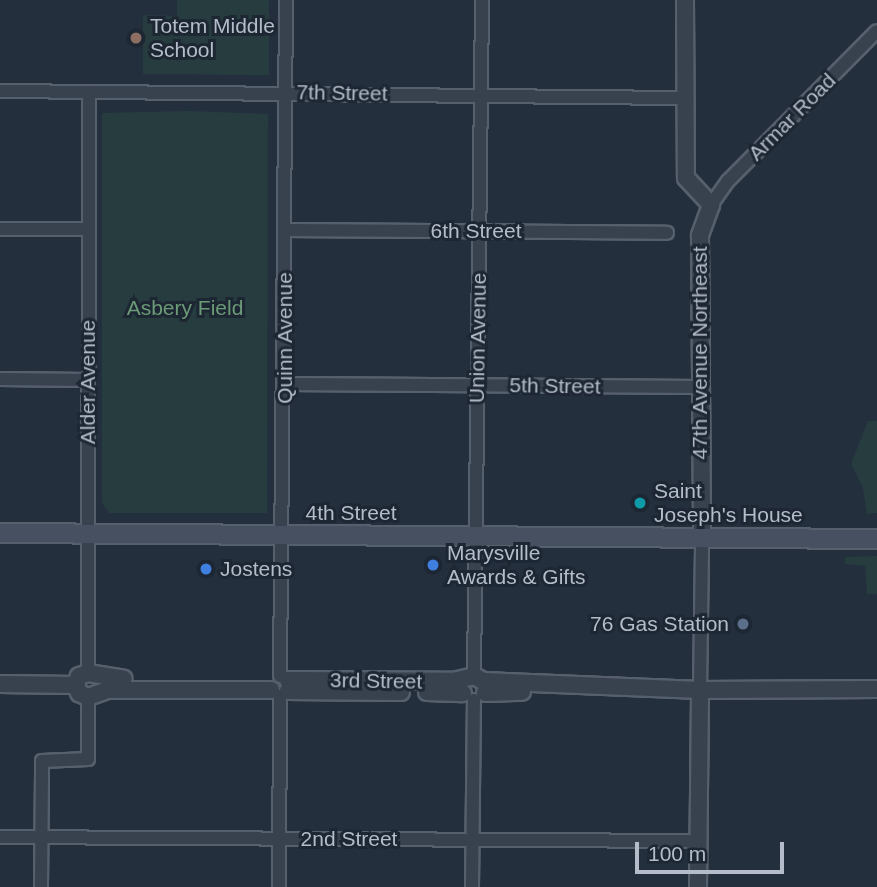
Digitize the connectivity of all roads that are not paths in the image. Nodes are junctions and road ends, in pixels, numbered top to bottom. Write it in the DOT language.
graph roads {
  1 [pos="286,0"];
  2 [pos="482,0"];
  3 [pos="685,0"];
  4 [pos="877,31"];
  5 [pos="0,91"];
  6 [pos="89,92"];
  7 [pos="285,93"];
  8 [pos="481,96"];
  9 [pos="684,98"];
  10 [pos="711,205"];
  11 [pos="0,229"];
  12 [pos="89,229"];
  13 [pos="285,230"];
  14 [pos="480,230"];
  15 [pos="667,233"];
  16 [pos="0,379"];
  17 [pos="88,380"];
  18 [pos="285,384"];
  19 [pos="478,385"];
  20 [pos="699,387"];
  21 [pos="0,533"];
  22 [pos="88,534"];
  23 [pos="283,535"];
  24 [pos="476,537"];
  25 [pos="702,538"];
  26 [pos="877,539"];
  27 [pos="0,684"];
  28 [pos="92,685"];
  29 [pos="280,686"];
  30 [pos="474,687"];
  31 [pos="877,689"];
  32 [pos="700,690"];
  33 [pos="0,837"];
  34 [pos="41,838"];
  35 [pos="279,839"];
  36 [pos="472,840"];
  37 [pos="698,841"];
  38 [pos="41,887"];
  39 [pos="279,887"];
  40 [pos="472,887"];
  41 [pos="698,887"];
  1 -- 7 [label="street, Quinn Avenue"];
  2 -- 8 [label="street, Union Avenue"];
  3 -- 9 [label="street"];
  4 -- 10 [label="street, Armar Road"];
  5 -- 6 [label="street, 7th Street"];
  6 -- 7 [label="street, 7th Street"];
  6 -- 12 [label="street, Alder Avenue"];
  7 -- 8 [label="street, 7th Street"];
  7 -- 13 [label="street, Quinn Avenue"];
  8 -- 9 [label="street, 7th Street"];
  8 -- 14 [label="street, Union Avenue"];
  9 -- 10 [label="street"];
  10 -- 20 [label="street, 47th Avenue Northeast"];
  11 -- 12 [label="street"];
  12 -- 17 [label="street, Alder Avenue"];
  13 -- 14 [label="street, 6th Street"];
  13 -- 18 [label="street, Quinn Avenue"];
  14 -- 15 [label="street, 6th Street"];
  14 -- 19 [label="street, Union Avenue"];
  16 -- 17 [label="street"];
  17 -- 22 [label="street, Alder Avenue"];
  18 -- 19 [label="street, 5th Street"];
  18 -- 23 [label="street, Quinn Avenue"];
  19 -- 20 [label="street, 5th Street"];
  19 -- 24 [label="street, Union Avenue"];
  20 -- 25 [label="street, 47th Avenue Northeast"];
  21 -- 22 [label="main road, 4th Street"];
  22 -- 23 [label="main road, 4th Street"];
  22 -- 28 [label="street, Alder Avenue"];
  23 -- 24 [label="main road, 4th Street"];
  23 -- 29 [label="street, Quinn Avenue"];
  24 -- 25 [label="main road, 4th Street"];
  24 -- 30 [label="street, Union Avenue"];
  25 -- 26 [label="main road, 4th Street"];
  25 -- 32 [label="street, 47th Avenue Northeast"];
  27 -- 28 [label="street"];
  28 -- 29 [label="street, 3rd Street"];
  28 -- 34 [label="street, Alder Avenue"];
  29 -- 30 [label="street, 3rd Street"];
  29 -- 35 [label="street, Quinn Avenue"];
  30 -- 32 [label="street, 3rd Street"];
  30 -- 36 [label="street, Union Avenue"];
  31 -- 32 [label="street, 3rd Street"];
  32 -- 37 [label="street, 47th Avenue Northeast"];
  33 -- 34 [label="street, 2nd Street"];
  34 -- 35 [label="street, 2nd Street"];
  34 -- 38 [label="street, Alder Avenue"];
  35 -- 36 [label="street, 2nd Street"];
  35 -- 39 [label="street, Quinn Avenue"];
  36 -- 37 [label="street, 2nd Street"];
  36 -- 40 [label="street, Union Avenue"];
  37 -- 41 [label="street, 47th Avenue Northeast"];
}
